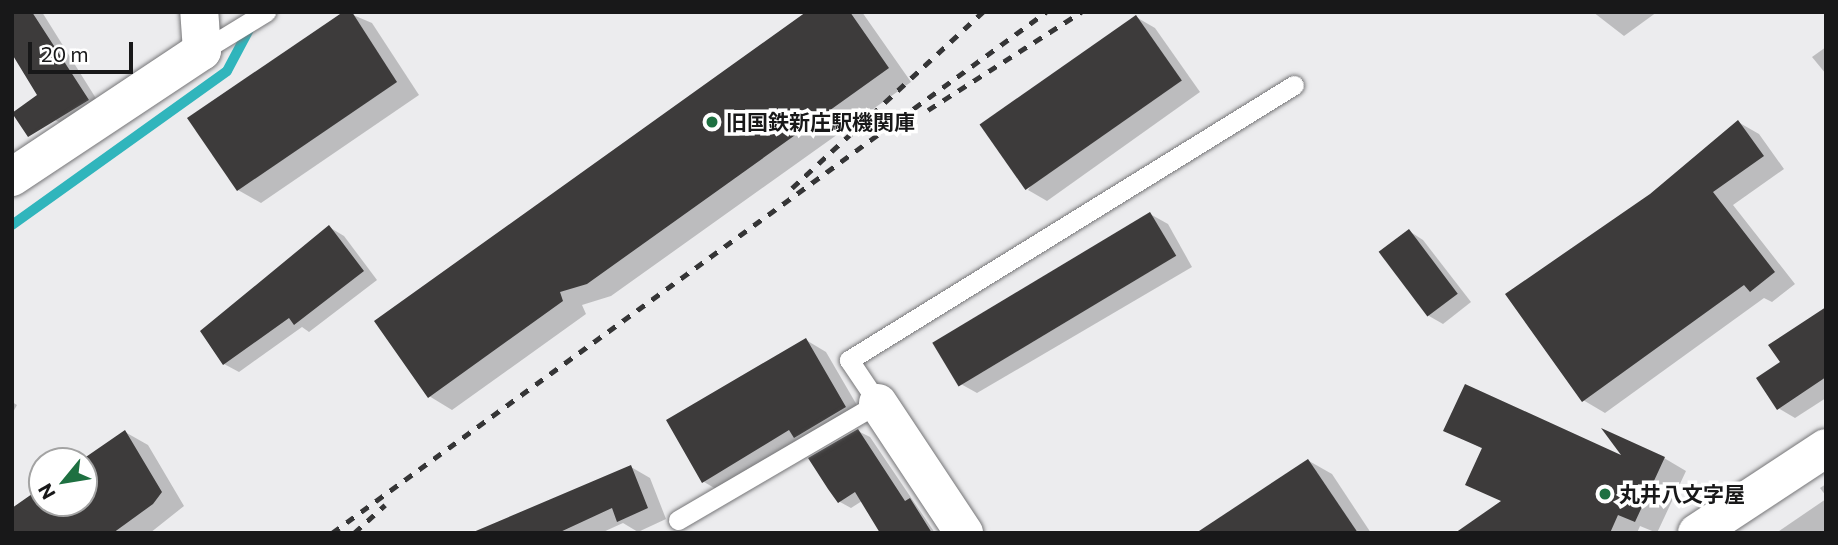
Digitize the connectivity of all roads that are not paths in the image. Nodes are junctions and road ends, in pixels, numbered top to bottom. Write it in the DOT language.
graph roads {
  1 [pos="199,12"];
  2 [pos="266,12"];
  3 [pos="202,51"];
  4 [pos="1294,85"];
  5 [pos="12,177"];
  6 [pos="878,403"];
  7 [pos="1826,448"];
  8 [pos="678,520"];
  9 [pos="1702,531"];
  10 [pos="964,533"];
  1 -- 3 [label="street"];
  2 -- 3 [label="lane"];
  3 -- 5 [label="street"];
  4 -- 6 [label="lane"];
  6 -- 8 [label="lane"];
  6 -- 10 [label="street"];
  7 -- 9 [label="street"];
}
